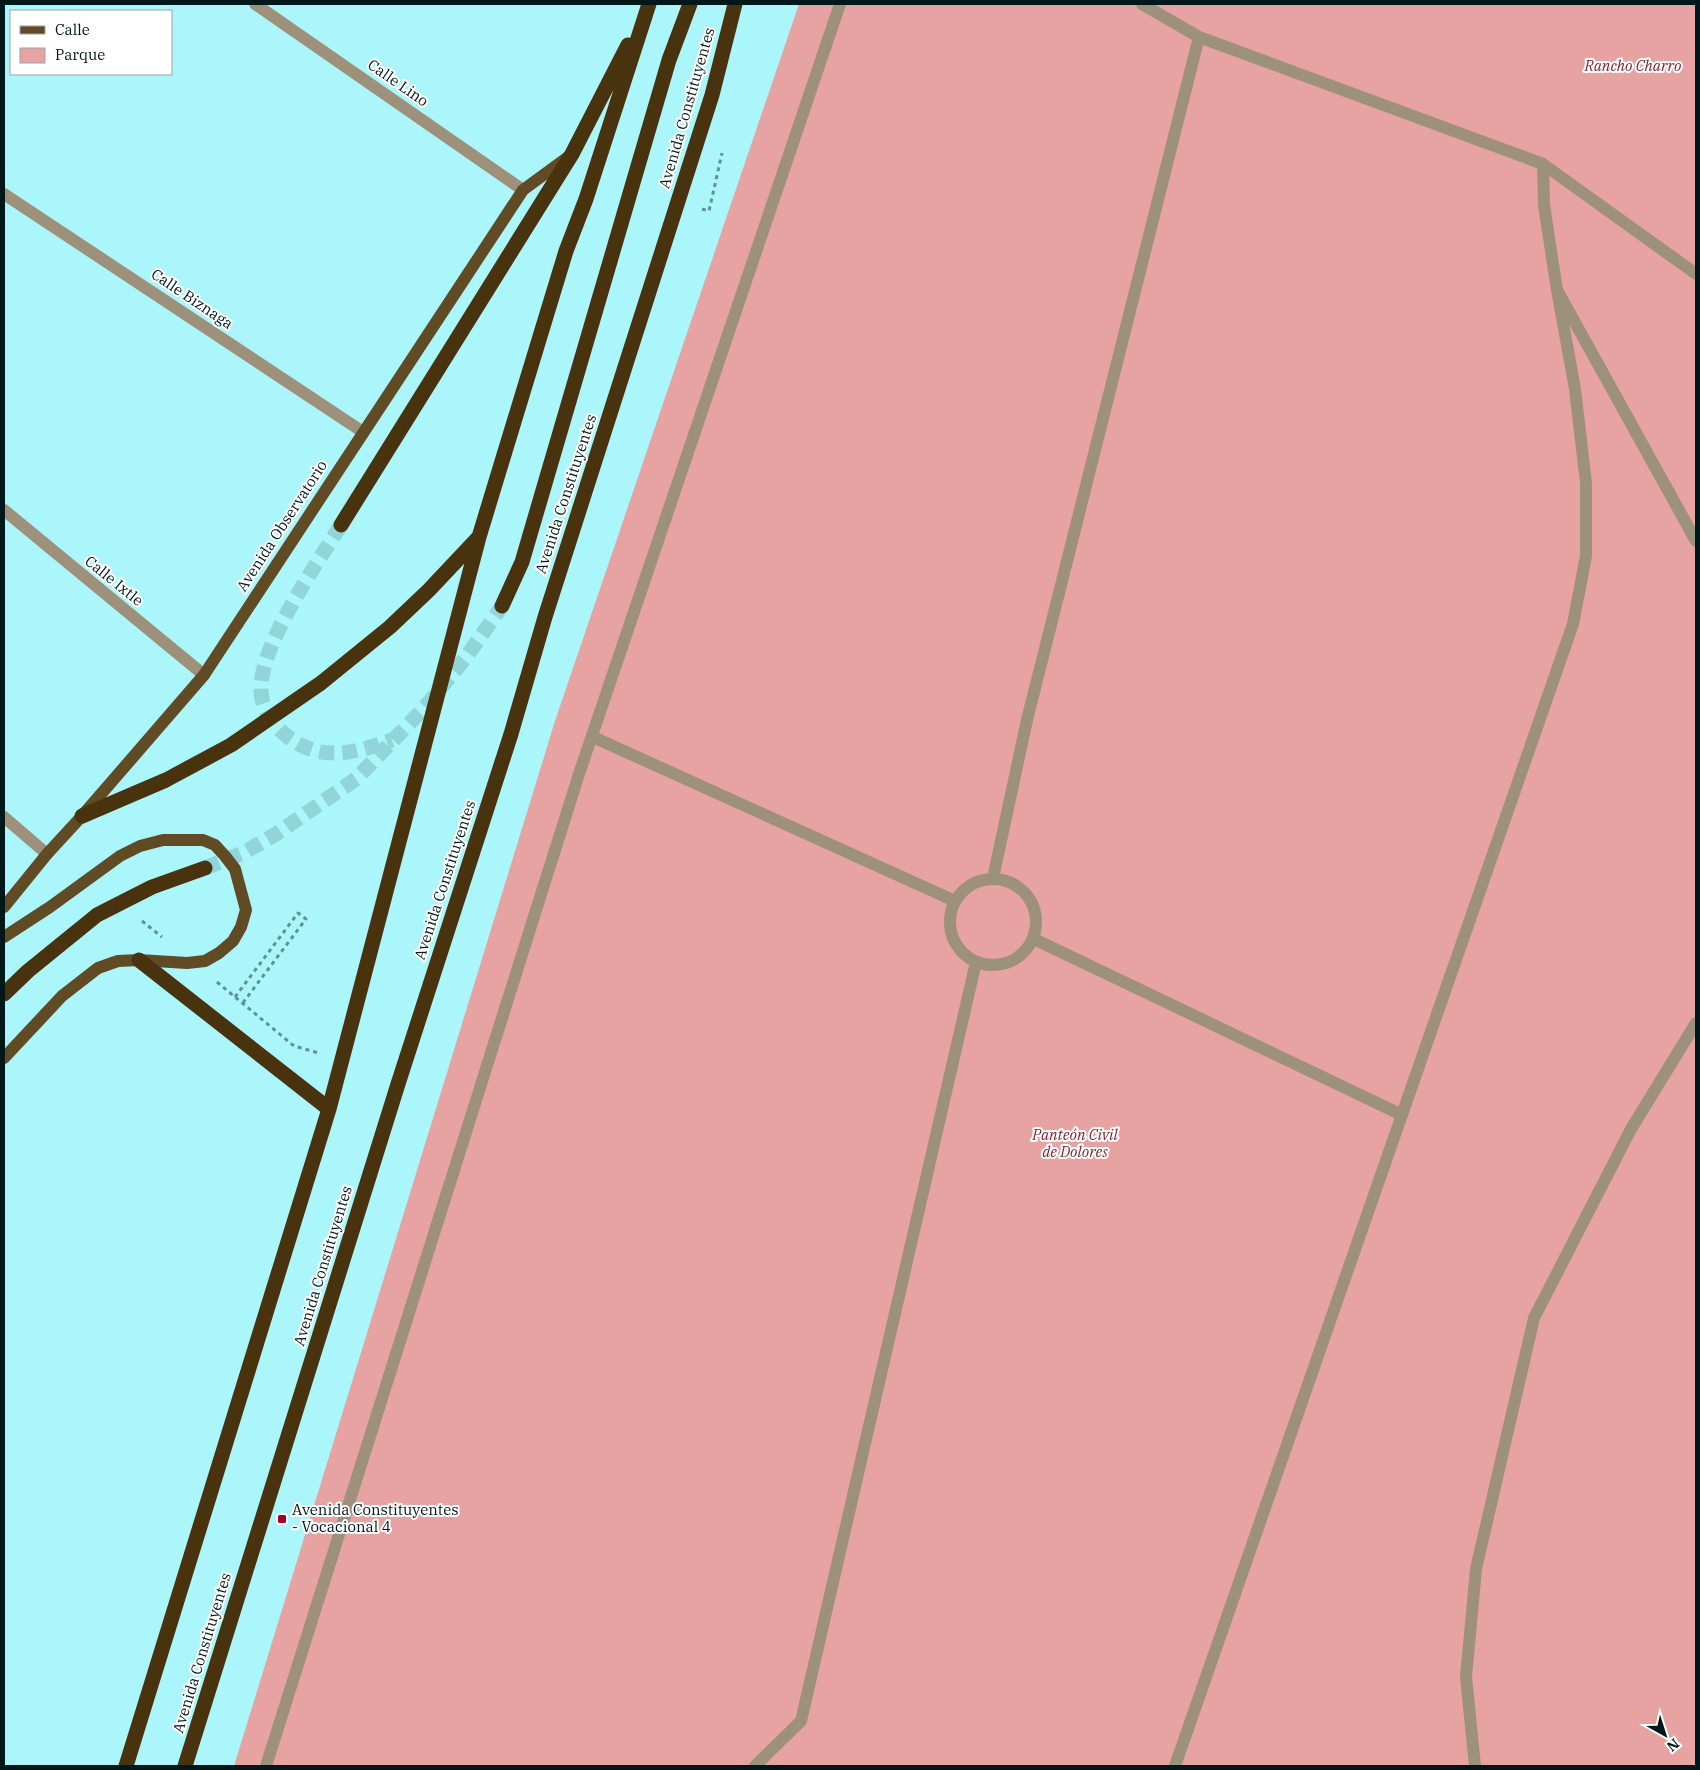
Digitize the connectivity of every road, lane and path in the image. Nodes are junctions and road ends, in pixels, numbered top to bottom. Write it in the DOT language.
graph roads {
  1 [pos="255,4"];
  2 [pos="649,4"];
  3 [pos="690,4"];
  4 [pos="734,4"];
  5 [pos="840,4"];
  6 [pos="1142,4"];
  7 [pos="1199,37"];
  8 [pos="724,146"];
  9 [pos="572,154"];
  10 [pos="1543,164"];
  11 [pos="522,190"];
  12 [pos="4,194"];
  13 [pos="708,211"];
  14 [pos="1696,274"];
  15 [pos="1557,290"];
  16 [pos="363,432"];
  17 [pos="4,510"];
  18 [pos="341,525"];
  19 [pos="479,537"];
  20 [pos="1696,541"];
  21 [pos="502,606"];
  22 [pos="204,675"];
  23 [pos="593,737"];
  24 [pos="82,816"];
  25 [pos="4,817"];
  26 [pos="47,854"];
  27 [pos="205,868"];
  28 [pos="993,878"];
  29 [pos="956,901"];
  30 [pos="4,906"];
  31 [pos="4,937"];
  32 [pos="1034,939"];
  33 [pos="139,960"];
  34 [pos="976,962"];
  35 [pos="254,989"];
  36 [pos="4,994"];
  37 [pos="235,997"];
  38 [pos="1696,1023"];
  39 [pos="4,1058"];
  40 [pos="329,1109"];
  41 [pos="1402,1115"];
  42 [pos="126,1766"];
  43 [pos="186,1766"];
  44 [pos="266,1766"];
  45 [pos="755,1766"];
  46 [pos="1175,1766"];
  47 [pos="1475,1766"];
  1 -- 11 [label="street, Calle Lino"];
  2 -- 9 [label="highway"];
  2 -- 19 [label="highway"];
  3 -- 21 [label="highway"];
  4 -- 43 [label="highway, Avenida Constituyentes"];
  5 -- 23 [label="street"];
  6 -- 7 [label="street"];
  7 -- 10 [label="street"];
  7 -- 28 [label="street"];
  8 -- 13 [label="path"];
  9 -- 11 [label="main road, Avenida Observatorio"];
  9 -- 18 [label="highway"];
  10 -- 14 [label="street"];
  10 -- 15 [label="street"];
  11 -- 16 [label="main road, Avenida Observatorio"];
  12 -- 16 [label="street, Calle Biznaga"];
  15 -- 20 [label="street"];
  15 -- 41 [label="street"];
  16 -- 22 [label="main road, Avenida Observatorio"];
  17 -- 22 [label="street, Calle Ixtle"];
  19 -- 24 [label="highway"];
  19 -- 40 [label="highway"];
  22 -- 24 [label="main road, Avenida Observatorio"];
  23 -- 29 [label="street"];
  23 -- 44 [label="street"];
  24 -- 26 [label="main road, Avenida Observatorio"];
  25 -- 26 [label="street"];
  26 -- 30 [label="main road, Avenida Observatorio"];
  27 -- 36 [label="highway"];
  28 -- 29 [label="street"];
  28 -- 32 [label="street"];
  29 -- 34 [label="street"];
  31 -- 33 [label="main road"];
  32 -- 34 [label="street"];
  32 -- 41 [label="street"];
  33 -- 39 [label="main road"];
  33 -- 40 [label="highway"];
  34 -- 45 [label="street"];
  35 -- 37 [label="path"];
  38 -- 47 [label="street"];
  40 -- 42 [label="highway"];
  41 -- 46 [label="street"];
}
